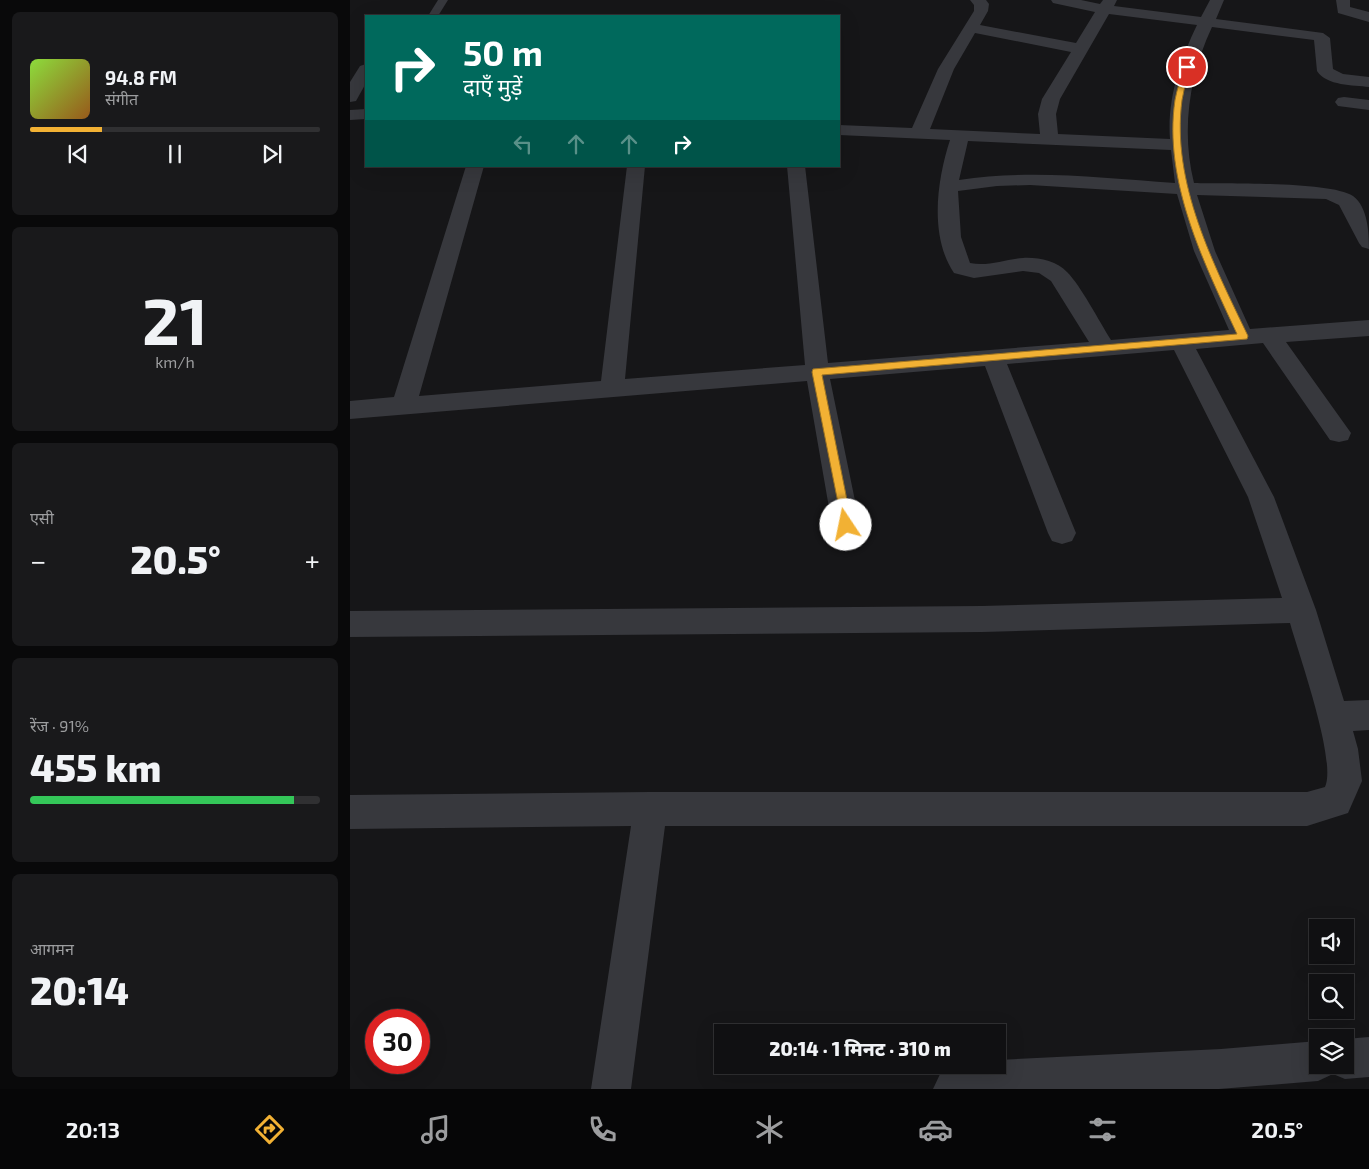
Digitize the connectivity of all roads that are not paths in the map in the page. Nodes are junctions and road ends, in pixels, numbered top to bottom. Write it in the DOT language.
graph roads {
  1 [pos="443,0"];
  2 [pos="977,0"];
  3 [pos="1058,0"];
  4 [pos="1217,0"];
  5 [pos="1343,0"];
  6 [pos="1107,4"];
  7 [pos="434,15"];
  8 [pos="1369,17"];
  9 [pos="1205,22"];
  10 [pos="971,28"];
  11 [pos="1081,49"];
  12 [pos="365,71"];
  13 [pos="1369,82"];
  14 [pos="350,97"];
  15 [pos="1344,102"];
  16 [pos="1369,105"];
  17 [pos="365,114"];
  18 [pos="350,115"];
  19 [pos="840,130"];
  20 [pos="918,135"];
  21 [pos="960,137"];
  22 [pos="1050,140"];
  23 [pos="1177,145"];
  24 [pos="475,167"];
  25 [pos="636,167"];
  26 [pos="796,167"];
  27 [pos="949,187"];
  28 [pos="1186,189"];
  29 [pos="1369,243"];
  30 [pos="1369,328"];
  31 [pos="1269,335"];
  32 [pos="1243,336"];
  33 [pos="1181,342"];
  34 [pos="1104,348"];
  35 [pos="993,358"];
  36 [pos="817,372"];
  37 [pos="612,388"];
  38 [pos="404,406"];
  39 [pos="350,410"];
  40 [pos="1338,433"];
  41 [pos="846,525"];
  42 [pos="1062,533"];
  43 [pos="1301,610"];
  44 [pos="352,628"];
  45 [pos="1369,715"];
  46 [pos="1333,717"];
  47 [pos="650,809"];
  48 [pos="350,812"];
  49 [pos="1369,1056"];
  50 [pos="1354,1058"];
  51 [pos="1309,1062"];
  52 [pos="612,1089"];
  53 [pos="953,1089"];
  1 -- 7 [label="lane"];
  2 -- 10 [label="street"];
  3 -- 6 [label="street"];
  4 -- 9 [label="street"];
  5 -- 8 [label="street"];
  6 -- 9 [label="street"];
  6 -- 11 [label="street"];
  9 -- 13 [label="street"];
  9 -- 23 [label="street"];
  10 -- 11 [label="street"];
  10 -- 20 [label="street"];
  11 -- 22 [label="street"];
  12 -- 14 [label="street"];
  15 -- 16 [label="street"];
  17 -- 18 [label="street"];
  19 -- 20 [label="street"];
  20 -- 21 [label="street"];
  21 -- 22 [label="street"];
  21 -- 27 [label="street"];
  22 -- 23 [label="street"];
  23 -- 28 [label="street"];
  24 -- 38 [label="street"];
  25 -- 37 [label="street"];
  26 -- 36 [label="street"];
  27 -- 28 [label="street"];
  27 -- 34 [label="street"];
  28 -- 29 [label="street"];
  28 -- 32 [label="street"];
  30 -- 31 [label="street"];
  31 -- 32 [label="street"];
  31 -- 40 [label="street"];
  32 -- 33 [label="street"];
  33 -- 34 [label="street"];
  33 -- 43 [label="street"];
  34 -- 35 [label="street"];
  35 -- 36 [label="street"];
  35 -- 42 [label="street"];
  36 -- 37 [label="street"];
  36 -- 41 [label="street"];
  37 -- 38 [label="street"];
  38 -- 39 [label="street"];
  43 -- 44 [label="street"];
  43 -- 46 [label="street"];
  45 -- 46 [label="street"];
  46 -- 47 [label="street"];
  47 -- 48 [label="street"];
  47 -- 52 [label="street"];
  49 -- 50 [label="street"];
  51 -- 53 [label="street"];
}
